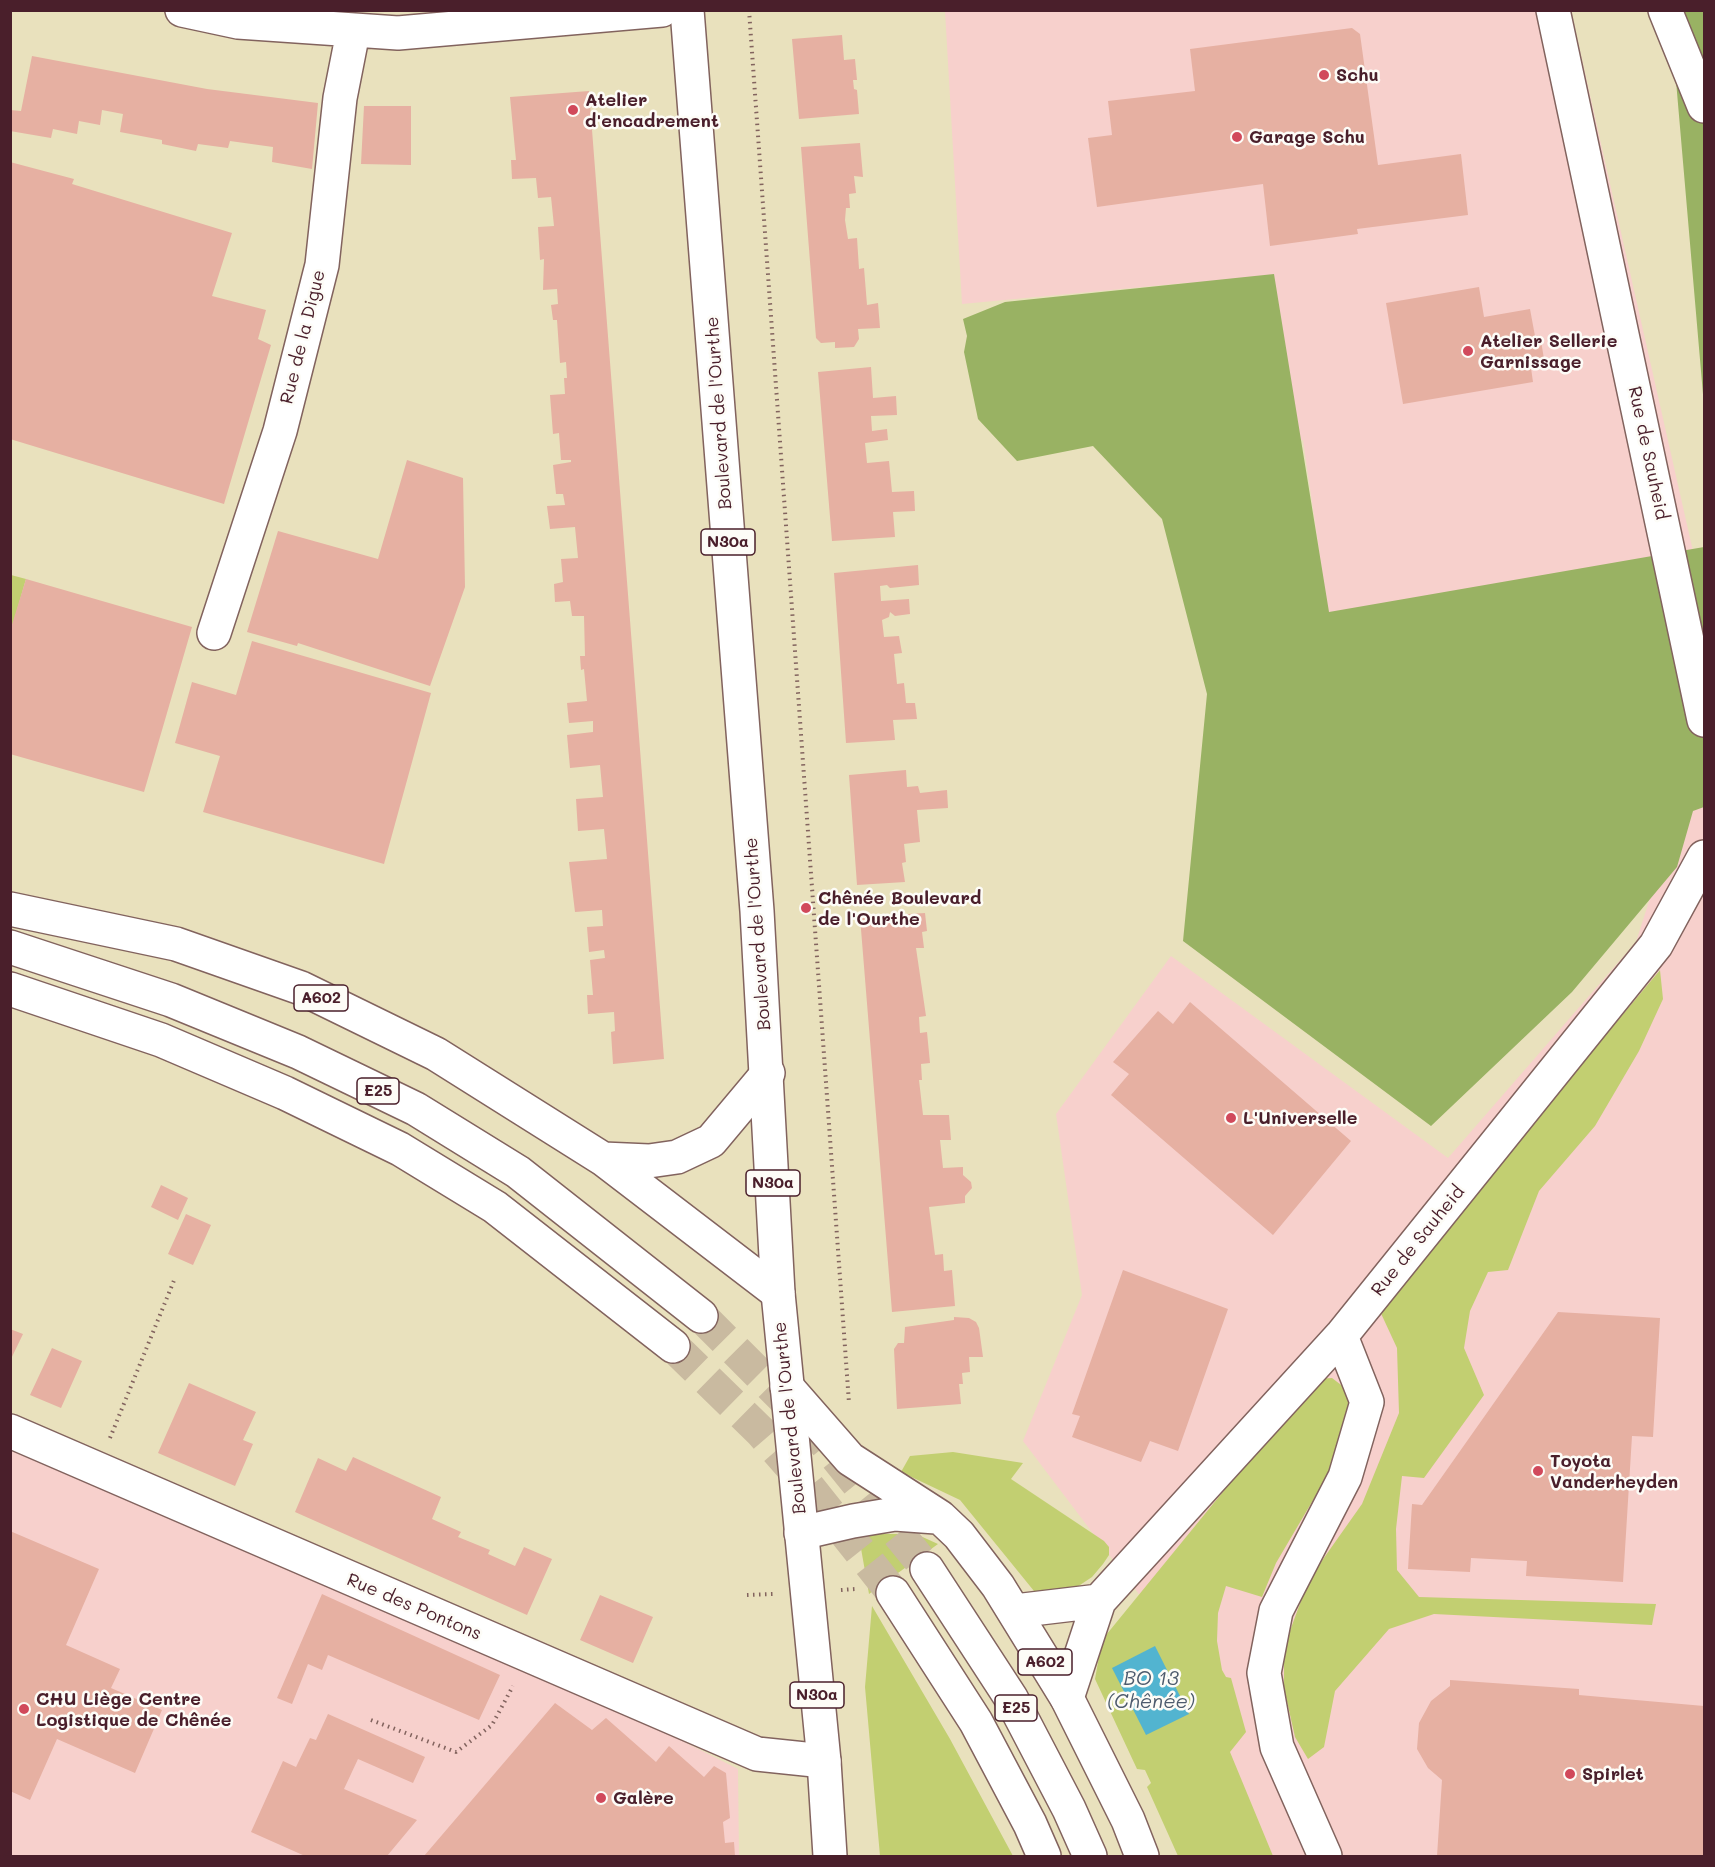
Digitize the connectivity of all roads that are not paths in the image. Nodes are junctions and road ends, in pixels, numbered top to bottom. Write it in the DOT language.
graph roads {
  1 [pos="182,10"];
  2 [pos="662,10"];
  3 [pos="687,10"];
  4 [pos="1553,10"];
  5 [pos="1665,10"];
  6 [pos="353,32"];
  7 [pos="1704,106"];
  8 [pos="214,633"];
  9 [pos="1704,720"];
  10 [pos="1704,857"];
  11 [pos="10,909"];
  12 [pos="10,947"];
  13 [pos="10,989"];
  14 [pos="768,1073"];
  15 [pos="603,1159"];
  16 [pos="778,1293"];
  17 [pos="701,1316"];
  18 [pos="1341,1336"];
  19 [pos="673,1346"];
  20 [pos="787,1388"];
  21 [pos="10,1431"];
  22 [pos="940,1517"];
  23 [pos="801,1533"];
  24 [pos="927,1569"];
  25 [pos="892,1593"];
  26 [pos="1099,1600"];
  27 [pos="1015,1611"];
  28 [pos="1068,1698"];
  29 [pos="824,1761"];
  30 [pos="1128,1820"];
  31 [pos="830,1857"];
  32 [pos="1044,1857"];
  33 [pos="1090,1857"];
  34 [pos="1143,1857"];
  35 [pos="1152,1857"];
  36 [pos="1325,1857"];
  1 -- 6 [label="main road"];
  2 -- 6 [label="main road"];
  3 -- 14 [label="main road, Boulevard de l'Ourthe / N30a"];
  4 -- 9 [label="main road, Rue de Sauheid"];
  5 -- 7 [label="main road"];
  6 -- 8 [label="main road, Rue de la Digue"];
  10 -- 18 [label="main road, Rue de Sauheid"];
  11 -- 15 [label="main road, A602"];
  12 -- 17 [label="main road, E25"];
  13 -- 19 [label="main road, E25"];
  14 -- 15 [label="main road, A602"];
  14 -- 16 [label="main road, Boulevard de l'Ourthe / N30a"];
  15 -- 16 [label="main road, A602"];
  16 -- 20 [label="main road, Boulevard de l'Ourthe / N30a"];
  18 -- 26 [label="main road, Rue de Sauheid"];
  18 -- 36 [label="main road"];
  20 -- 22 [label="main road, A602"];
  20 -- 23 [label="main road, Boulevard de l'Ourthe / N30a"];
  21 -- 29 [label="main road, Rue des Pontons"];
  22 -- 23 [label="main road"];
  22 -- 27 [label="main road, A602"];
  23 -- 29 [label="main road, Boulevard de l'Ourthe / N30a"];
  24 -- 33 [label="main road, E25"];
  25 -- 32 [label="main road, E25"];
  26 -- 27 [label="main road"];
  26 -- 28 [label="main road, Rue de Sauheid"];
  27 -- 28 [label="main road, A602"];
  28 -- 30 [label="main road, A602"];
  29 -- 31 [label="main road, Boulevard de l'Ourthe / N30a"];
  30 -- 34 [label="main road, A602"];
  30 -- 35 [label="main road"];
}
